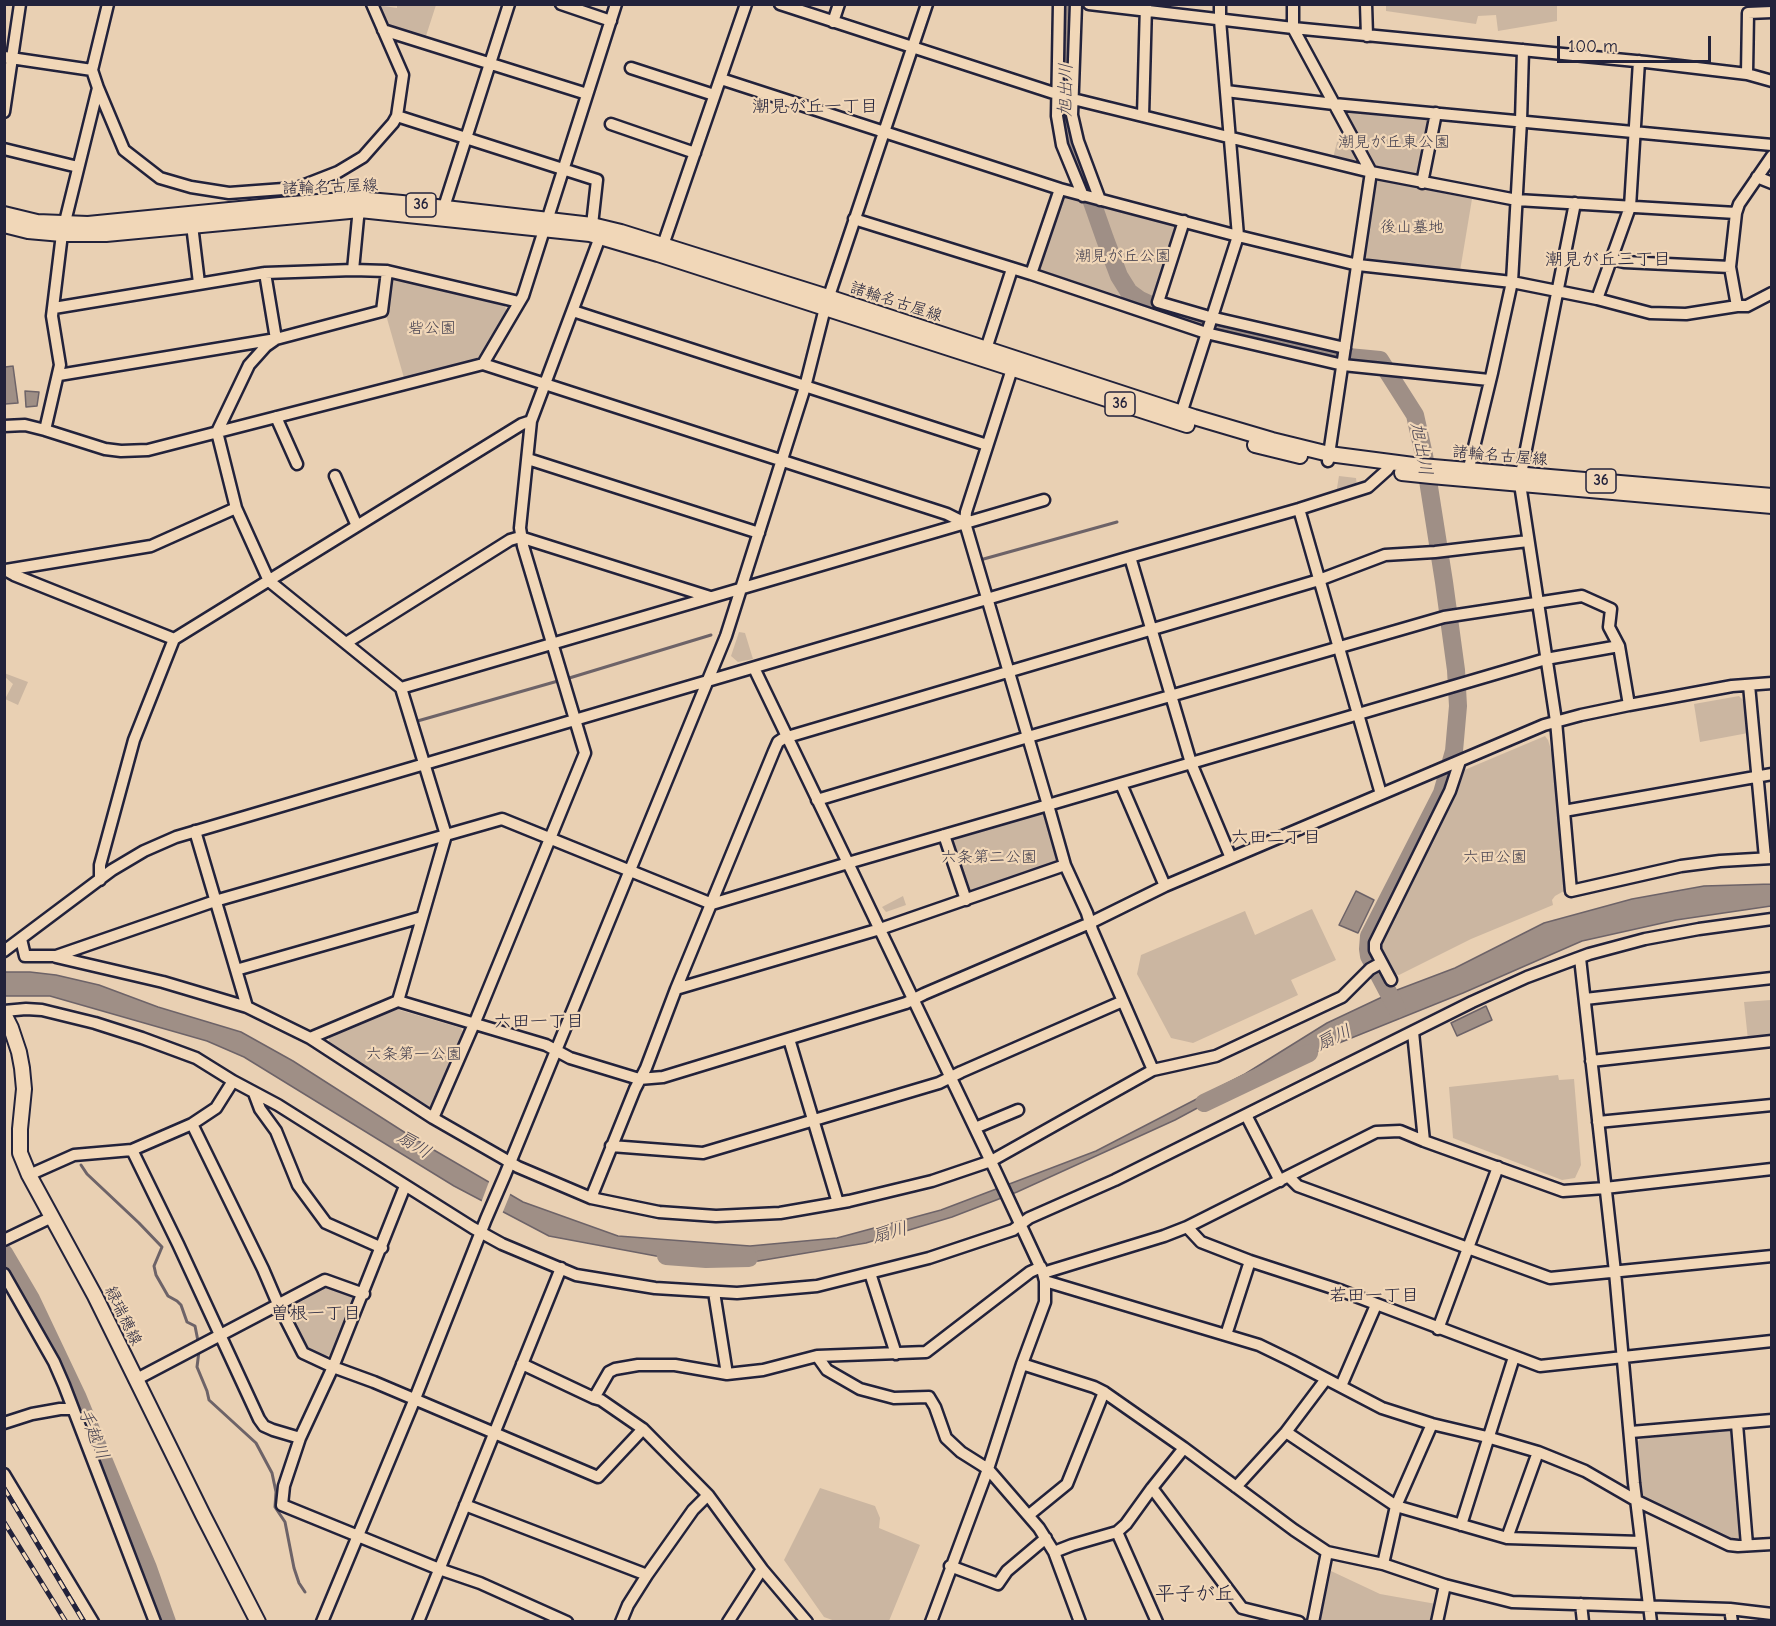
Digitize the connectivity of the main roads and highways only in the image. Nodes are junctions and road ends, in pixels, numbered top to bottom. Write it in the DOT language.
graph roads {
  1 [pos="4,214"];
  2 [pos="546,224"];
  3 [pos="4,225"];
  4 [pos="63,228"];
  5 [pos="826,303"];
  6 [pos="1180,418"];
  7 [pos="1521,479"];
  8 [pos="1772,496"];
  9 [pos="1772,506"];
  10 [pos="4,1013"];
  11 [pos="258,1622"];
  1 -- 4 [label="main road, 諸輪名古屋線 / 36"];
  2 -- 4 [label="main road, 諸輪名古屋線 / 36"];
  2 -- 4 [label="main road, 諸輪名古屋線 / 36"];
  2 -- 5 [label="main road, 諸輪名古屋線 / 36"];
  2 -- 5 [label="main road, 諸輪名古屋線 / 36"];
  3 -- 4 [label="main road, 諸輪名古屋線 / 36"];
  5 -- 6 [label="main road, 諸輪名古屋線 / 36"];
  5 -- 6 [label="main road, 諸輪名古屋線 / 36"];
  6 -- 7 [label="main road, 諸輪名古屋線 / 36"];
  7 -- 8 [label="main road, 諸輪名古屋線 / 36"];
  7 -- 9 [label="main road, 諸輪名古屋線 / 36"];
  10 -- 11 [label="main road, 緑瑞穂線"];
}
